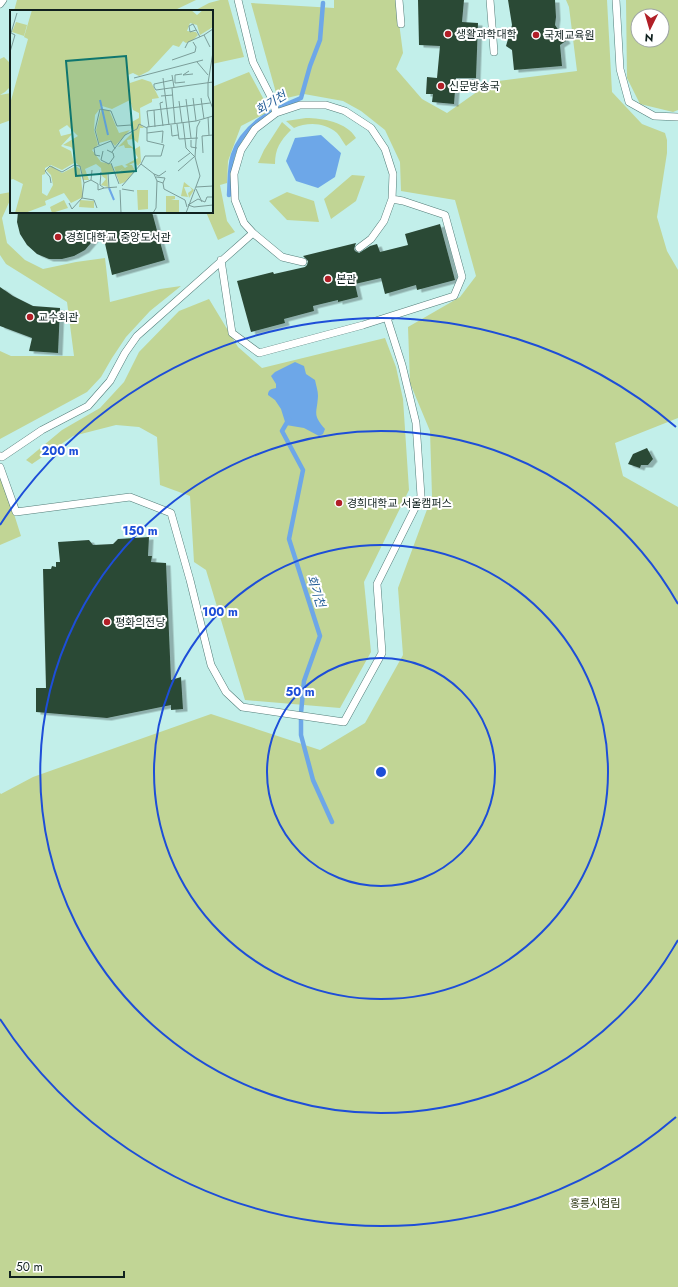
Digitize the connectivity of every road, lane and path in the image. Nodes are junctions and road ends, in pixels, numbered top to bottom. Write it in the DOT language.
graph roads {
  1 [pos="3,0"];
  2 [pos="238,0"];
  3 [pos="400,0"];
  4 [pos="490,0"];
  5 [pos="616,0"];
  6 [pos="0,4"];
  7 [pos="401,24"];
  8 [pos="494,52"];
  9 [pos="275,112"];
  10 [pos="678,117"];
  11 [pos="392,199"];
  12 [pos="253,233"];
  13 [pos="359,248"];
  14 [pos="221,260"];
  15 [pos="303,262"];
  16 [pos="387,318"];
  17 [pos="0,456"];
  18 [pos="0,467"];
  1 -- 6 [label="lane"];
  2 -- 9 [label="lane"];
  3 -- 7 [label="lane"];
  4 -- 8 [label="lane"];
  5 -- 10 [label="lane"];
  9 -- 11 [label="lane"];
  9 -- 12 [label="lane"];
  11 -- 13 [label="lane"];
  11 -- 16 [label="lane"];
  12 -- 14 [label="lane"];
  12 -- 15 [label="lane"];
  14 -- 16 [label="lane"];
  14 -- 17 [label="lane"];
  16 -- 18 [label="lane"];
}
